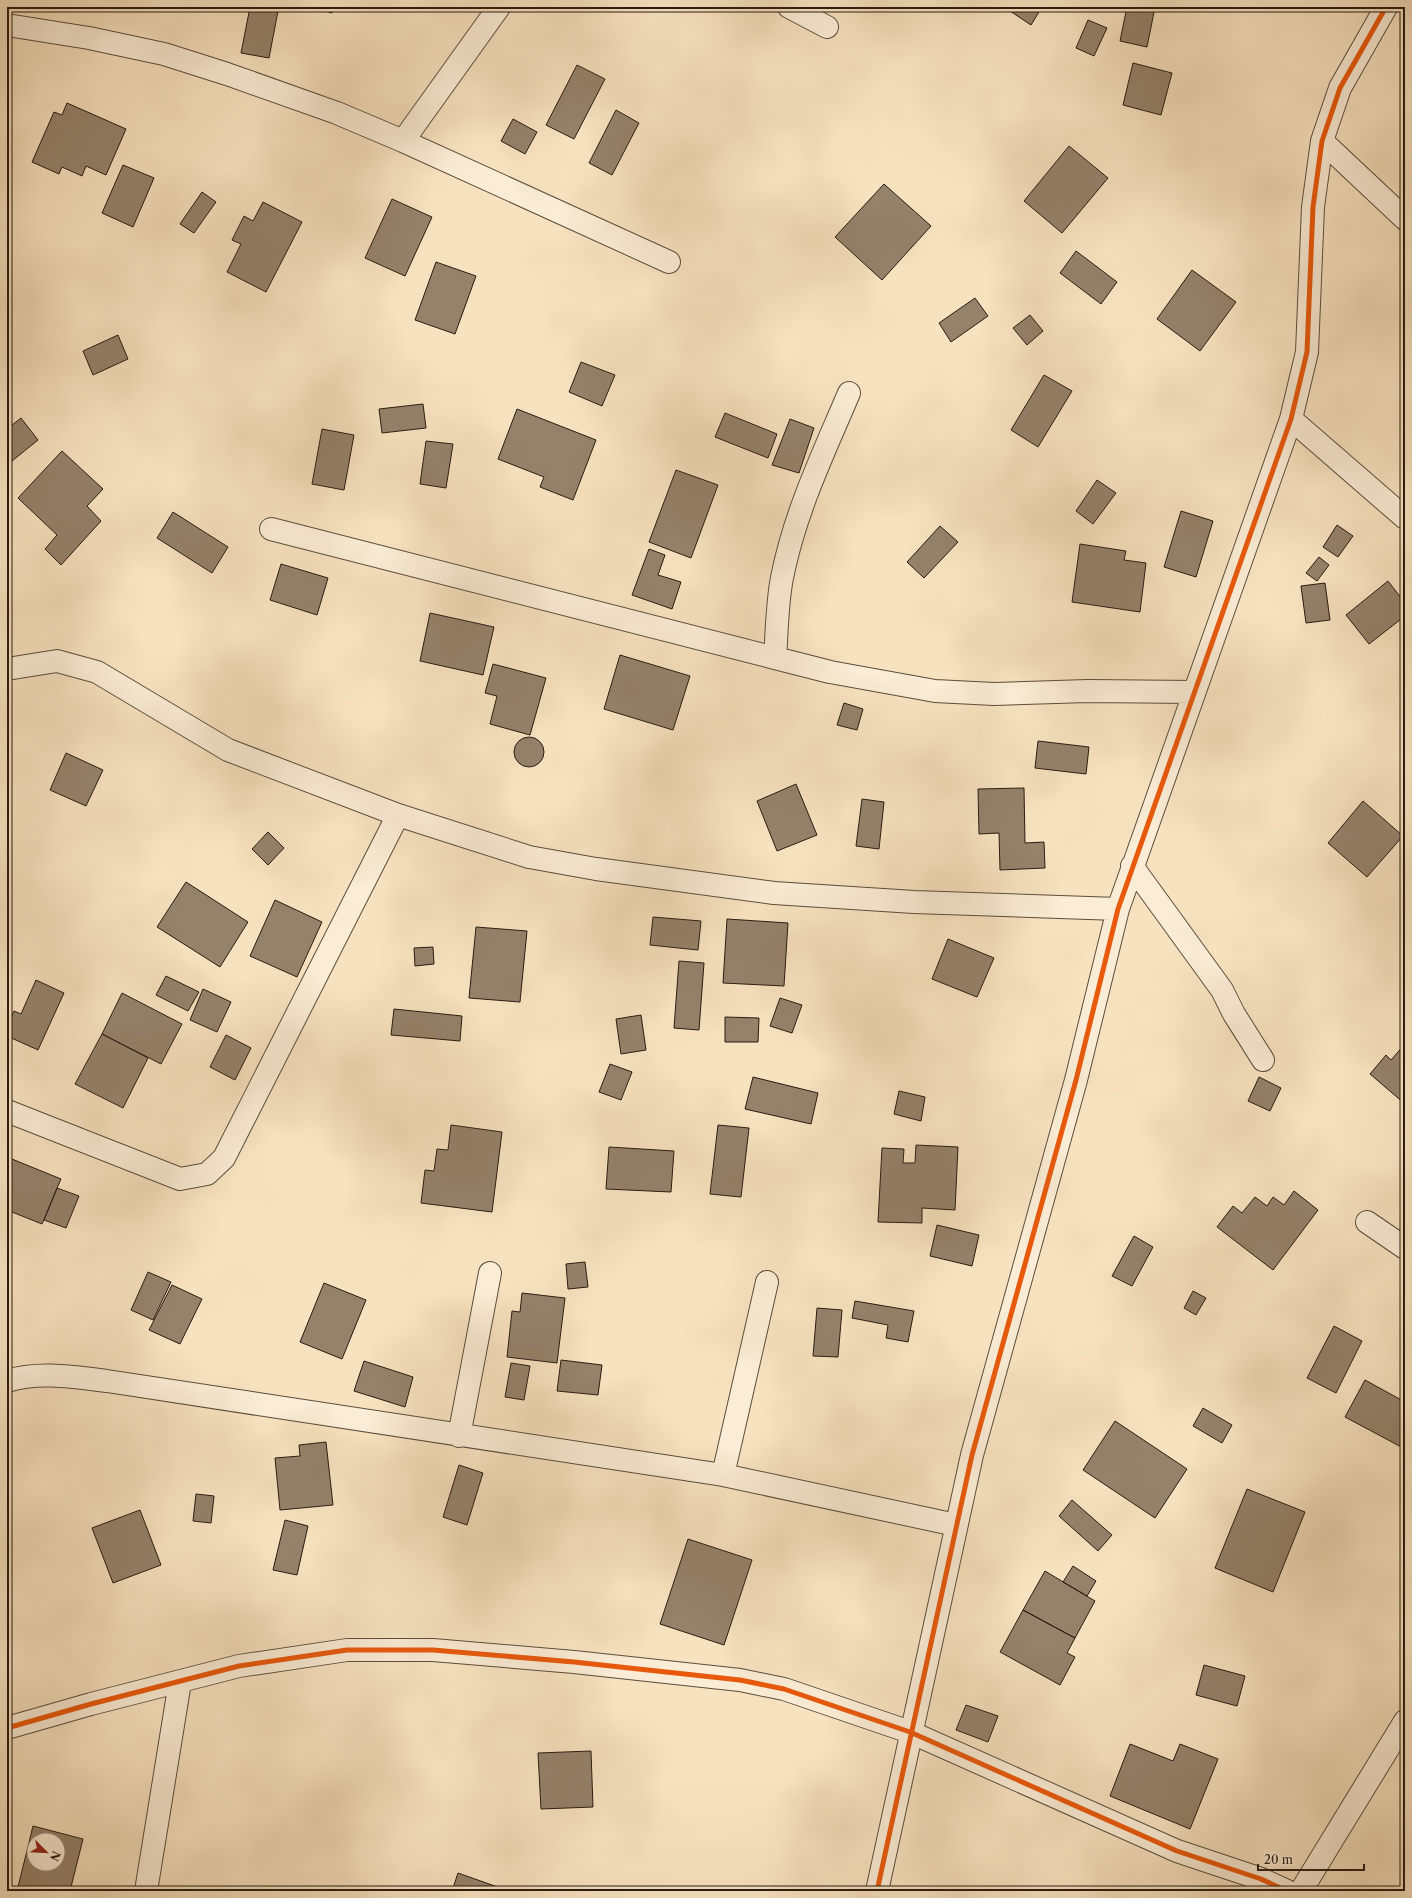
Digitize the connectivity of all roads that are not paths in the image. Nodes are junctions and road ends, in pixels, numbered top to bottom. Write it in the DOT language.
graph roads {
  1 [pos="499,7"];
  2 [pos="789,7"];
  3 [pos="1386,7"];
  4 [pos="7,25"];
  5 [pos="827,27"];
  6 [pos="403,141"];
  7 [pos="1322,141"];
  8 [pos="1405,219"];
  9 [pos="669,262"];
  10 [pos="849,393"];
  11 [pos="1291,419"];
  12 [pos="1405,518"];
  13 [pos="271,529"];
  14 [pos="775,658"];
  15 [pos="7,668"];
  16 [pos="1194,692"];
  17 [pos="398,815"];
  18 [pos="1132,866"];
  19 [pos="1118,909"];
  20 [pos="1263,1060"];
  21 [pos="7,1112"];
  22 [pos="1367,1222"];
  23 [pos="1405,1248"];
  24 [pos="490,1273"];
  25 [pos="767,1282"];
  26 [pos="7,1381"];
  27 [pos="459,1436"];
  28 [pos="723,1475"];
  29 [pos="956,1525"];
  30 [pos="180,1682"];
  31 [pos="1405,1720"];
  32 [pos="7,1728"];
  33 [pos="910,1732"];
  34 [pos="1258,1885"];
  35 [pos="146,1891"];
  36 [pos="877,1891"];
  37 [pos="1286,1891"];
  38 [pos="1301,1891"];
  1 -- 6 [label="street"];
  2 -- 5 [label="street"];
  3 -- 7 [label="street"];
  4 -- 6 [label="street"];
  6 -- 9 [label="street"];
  7 -- 8 [label="street"];
  7 -- 11 [label="street"];
  10 -- 14 [label="street"];
  11 -- 12 [label="street"];
  11 -- 16 [label="street"];
  13 -- 14 [label="street"];
  14 -- 16 [label="street"];
  15 -- 17 [label="street"];
  16 -- 18 [label="street"];
  17 -- 19 [label="street"];
  17 -- 21 [label="street"];
  18 -- 19 [label="street"];
  18 -- 20 [label="street"];
  19 -- 29 [label="street"];
  22 -- 23 [label="street"];
  24 -- 27 [label="street"];
  25 -- 28 [label="street"];
  26 -- 27 [label="street"];
  27 -- 28 [label="street"];
  28 -- 29 [label="street"];
  29 -- 33 [label="street"];
  30 -- 32 [label="street"];
  30 -- 33 [label="street"];
  30 -- 35 [label="street"];
  31 -- 38 [label="street"];
  33 -- 34 [label="street"];
  33 -- 36 [label="street"];
  34 -- 37 [label="street"];
}
